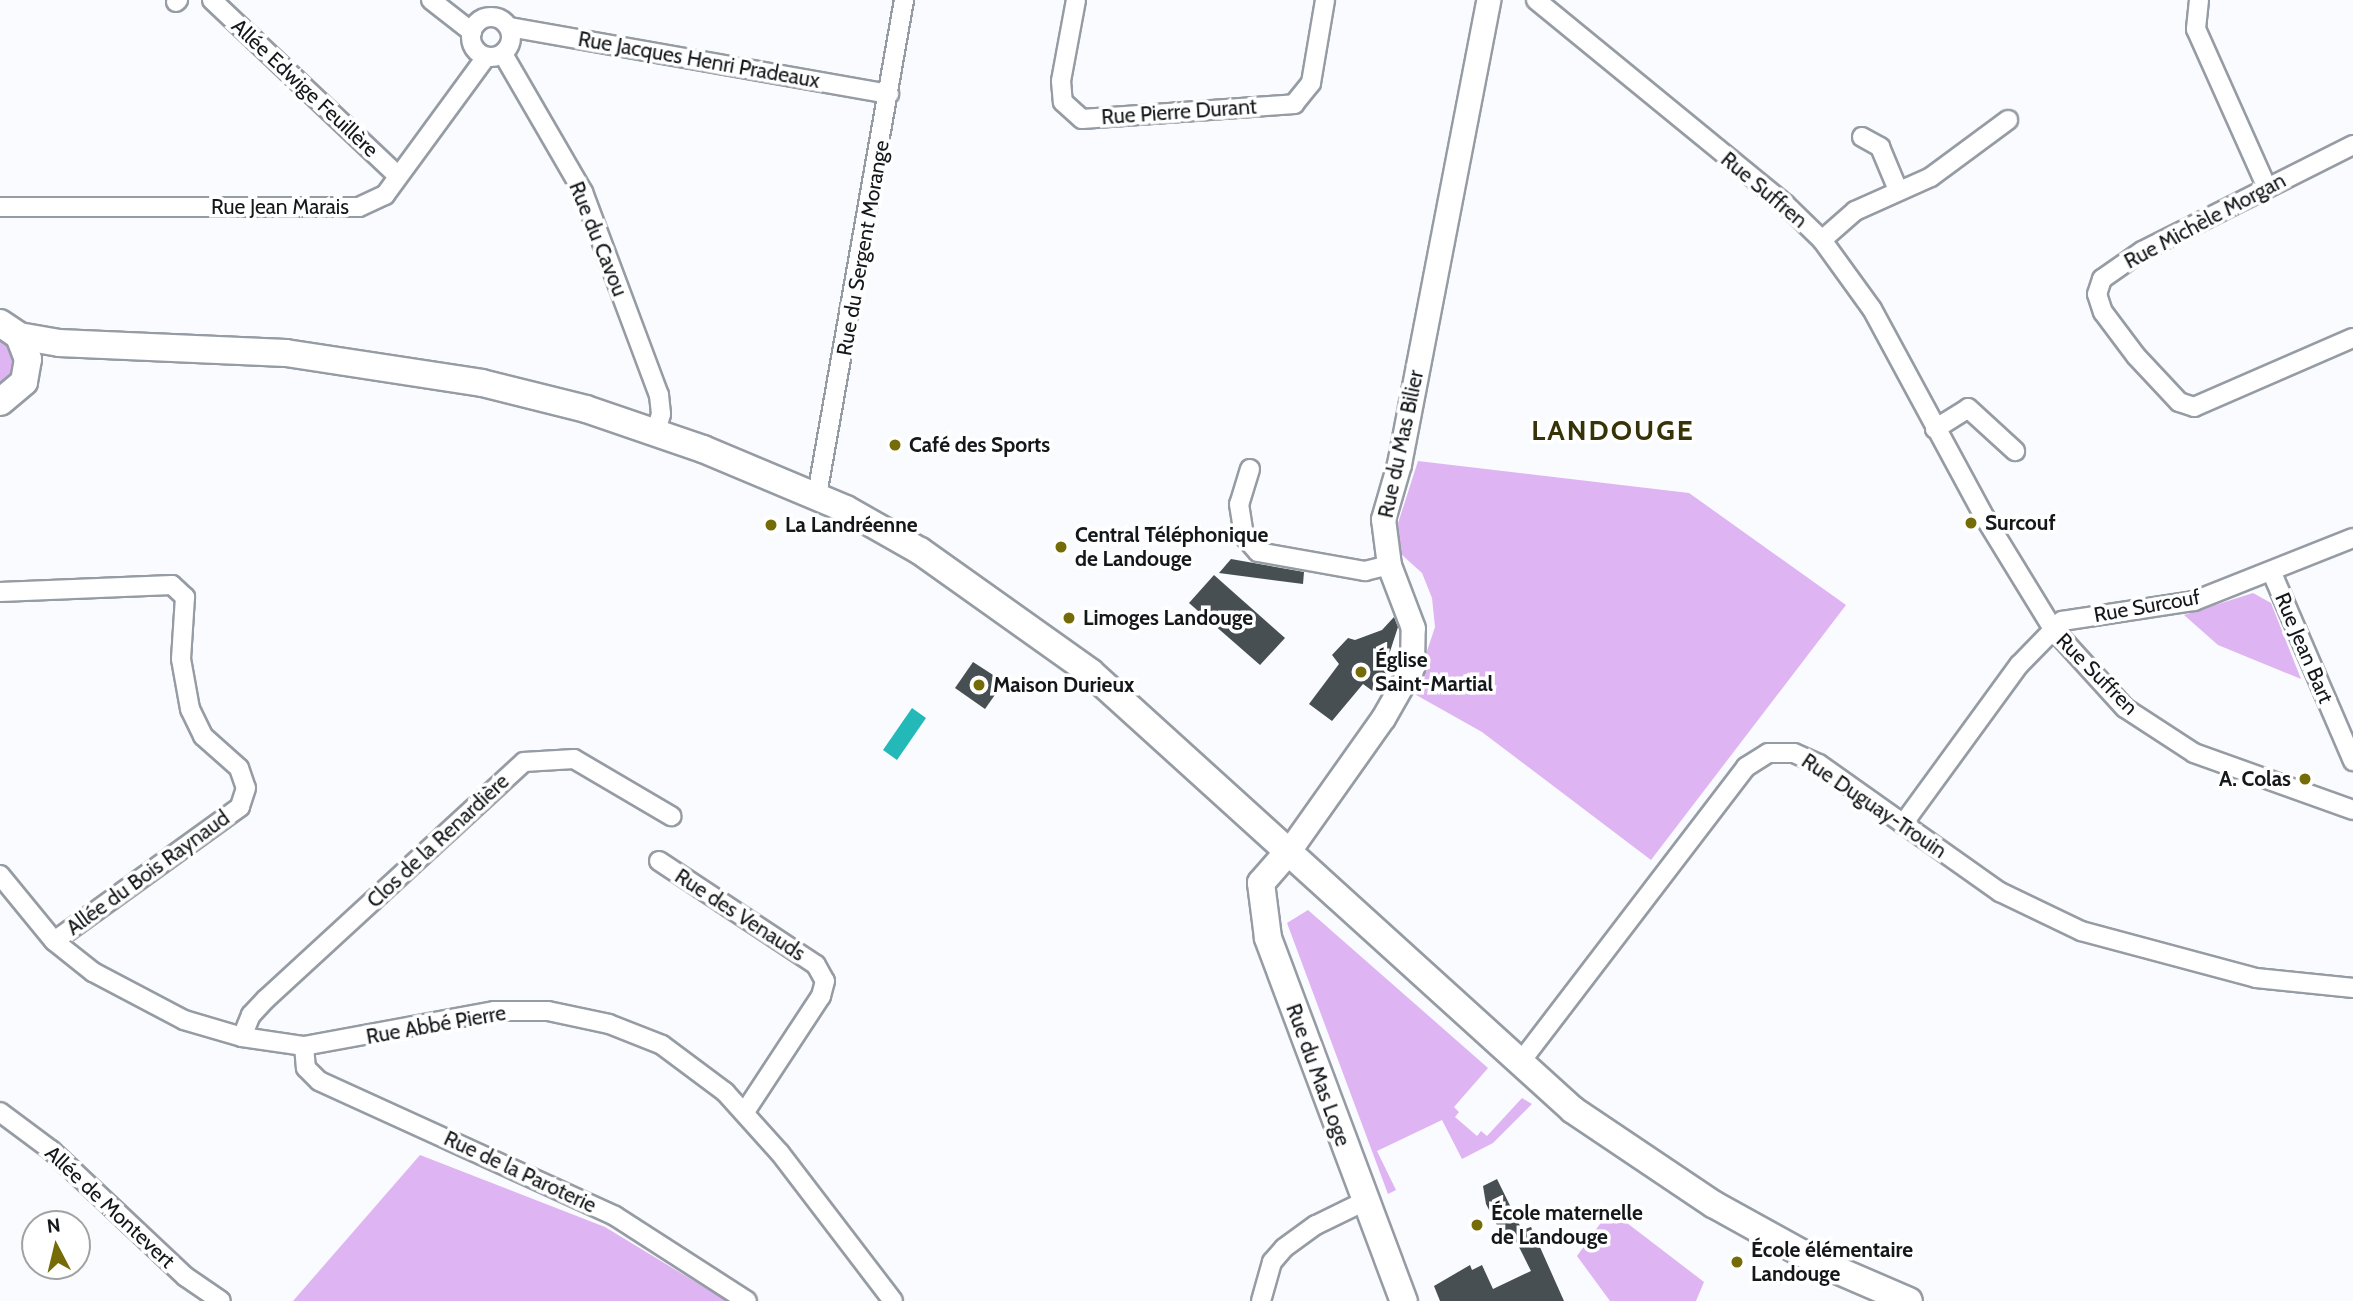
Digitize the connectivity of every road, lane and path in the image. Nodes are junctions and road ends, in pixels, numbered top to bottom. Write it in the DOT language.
graph roads {
  1 [pos="212,0"];
  2 [pos="431,0"];
  3 [pos="904,0"];
  4 [pos="1076,0"];
  5 [pos="1325,0"];
  6 [pos="1488,0"];
  7 [pos="1535,0"];
  8 [pos="2199,0"];
  9 [pos="500,15"];
  10 [pos="472,32"];
  11 [pos="495,55"];
  12 [pos="889,94"];
  13 [pos="2008,120"];
  14 [pos="1862,136"];
  15 [pos="2353,145"];
  16 [pos="398,176"];
  17 [pos="2267,188"];
  18 [pos="1898,190"];
  19 [pos="0,207"];
  20 [pos="1822,240"];
  21 [pos="10,329"];
  22 [pos="2353,338"];
  23 [pos="116,346"];
  24 [pos="28,372"];
  25 [pos="0,402"];
  26 [pos="1935,429"];
  27 [pos="655,435"];
  28 [pos="2015,451"];
  29 [pos="1250,469"];
  30 [pos="817,495"];
  31 [pos="2353,538"];
  32 [pos="1389,565"];
  33 [pos="2272,573"];
  34 [pos="0,592"];
  35 [pos="2053,629"];
  36 [pos="2353,761"];
  37 [pos="2353,810"];
  38 [pos="671,816"];
  39 [pos="1903,824"];
  40 [pos="1288,852"];
  41 [pos="659,861"];
  42 [pos="0,875"];
  43 [pos="54,940"];
  44 [pos="2353,988"];
  45 [pos="242,1037"];
  46 [pos="304,1046"];
  47 [pos="1519,1064"];
  48 [pos="0,1112"];
  49 [pos="744,1113"];
  50 [pos="1365,1201"];
  51 [pos="890,1300"];
  52 [pos="221,1301"];
  53 [pos="747,1301"];
  54 [pos="1261,1301"];
  55 [pos="1404,1301"];
  56 [pos="1909,1301"];
  1 -- 16 [label="street, Allée Edwige Feuillère"];
  2 -- 10 [label="street"];
  3 -- 12 [label="street, Rue du Sergent Morange"];
  4 -- 5 [label="street, Rue Pierre Durant"];
  6 -- 32 [label="street, Rue du Mas Bilier"];
  7 -- 20 [label="street, Rue Suffren"];
  8 -- 17 [label="street"];
  9 -- 10 [label="street"];
  9 -- 11 [label="street"];
  9 -- 12 [label="street, Rue Jacques Henri Pradeaux"];
  10 -- 11 [label="street"];
  11 -- 16 [label="street, Rue Jean Marais"];
  11 -- 27 [label="street, Rue du Cavou"];
  12 -- 30 [label="street, Rue du Sergent Morange"];
  13 -- 18 [label="street"];
  14 -- 18 [label="street"];
  15 -- 17 [label="street, Rue Michèle Morgan"];
  16 -- 19 [label="street, Rue Jean Marais"];
  17 -- 22 [label="street, Rue Michèle Morgan"];
  18 -- 20 [label="street"];
  20 -- 26 [label="street, Rue Suffren"];
  21 -- 23 [label="main road"];
  21 -- 24 [label="main road"];
  23 -- 24 [label="main road"];
  23 -- 27 [label="main road"];
  24 -- 25 [label="main road"];
  26 -- 28 [label="street"];
  26 -- 35 [label="street, Rue Suffren"];
  27 -- 30 [label="main road"];
  29 -- 32 [label="street"];
  30 -- 40 [label="main road"];
  31 -- 33 [label="street, Rue Surcouf"];
  32 -- 40 [label="street, Rue du Mas Bilier"];
  33 -- 35 [label="street, Rue Surcouf"];
  33 -- 36 [label="street, Rue Jean Bart"];
  34 -- 43 [label="street, Allée du Bois Raynaud"];
  35 -- 37 [label="street, Rue Suffren"];
  35 -- 39 [label="street, Rue Surcouf"];
  38 -- 45 [label="street, Clos de la Renardière"];
  39 -- 44 [label="street, Rue Duguay-Trouin"];
  39 -- 47 [label="street, Rue Duguay-Trouin"];
  40 -- 47 [label="main road"];
  40 -- 50 [label="main road, Rue du Mas Loge"];
  41 -- 49 [label="street, Rue des Venauds"];
  42 -- 43 [label="street, Rue Abbé Pierre"];
  43 -- 45 [label="street, Rue Abbé Pierre"];
  45 -- 46 [label="street, Rue Abbé Pierre"];
  46 -- 49 [label="street, Rue Abbé Pierre"];
  46 -- 53 [label="street, Rue de la Paroterie"];
  47 -- 56 [label="main road"];
  48 -- 52 [label="street, Allée de Montevert"];
  49 -- 51 [label="street, Rue Abbé Pierre"];
  50 -- 54 [label="street"];
  50 -- 55 [label="main road, Rue du Mas Loge"];
}
